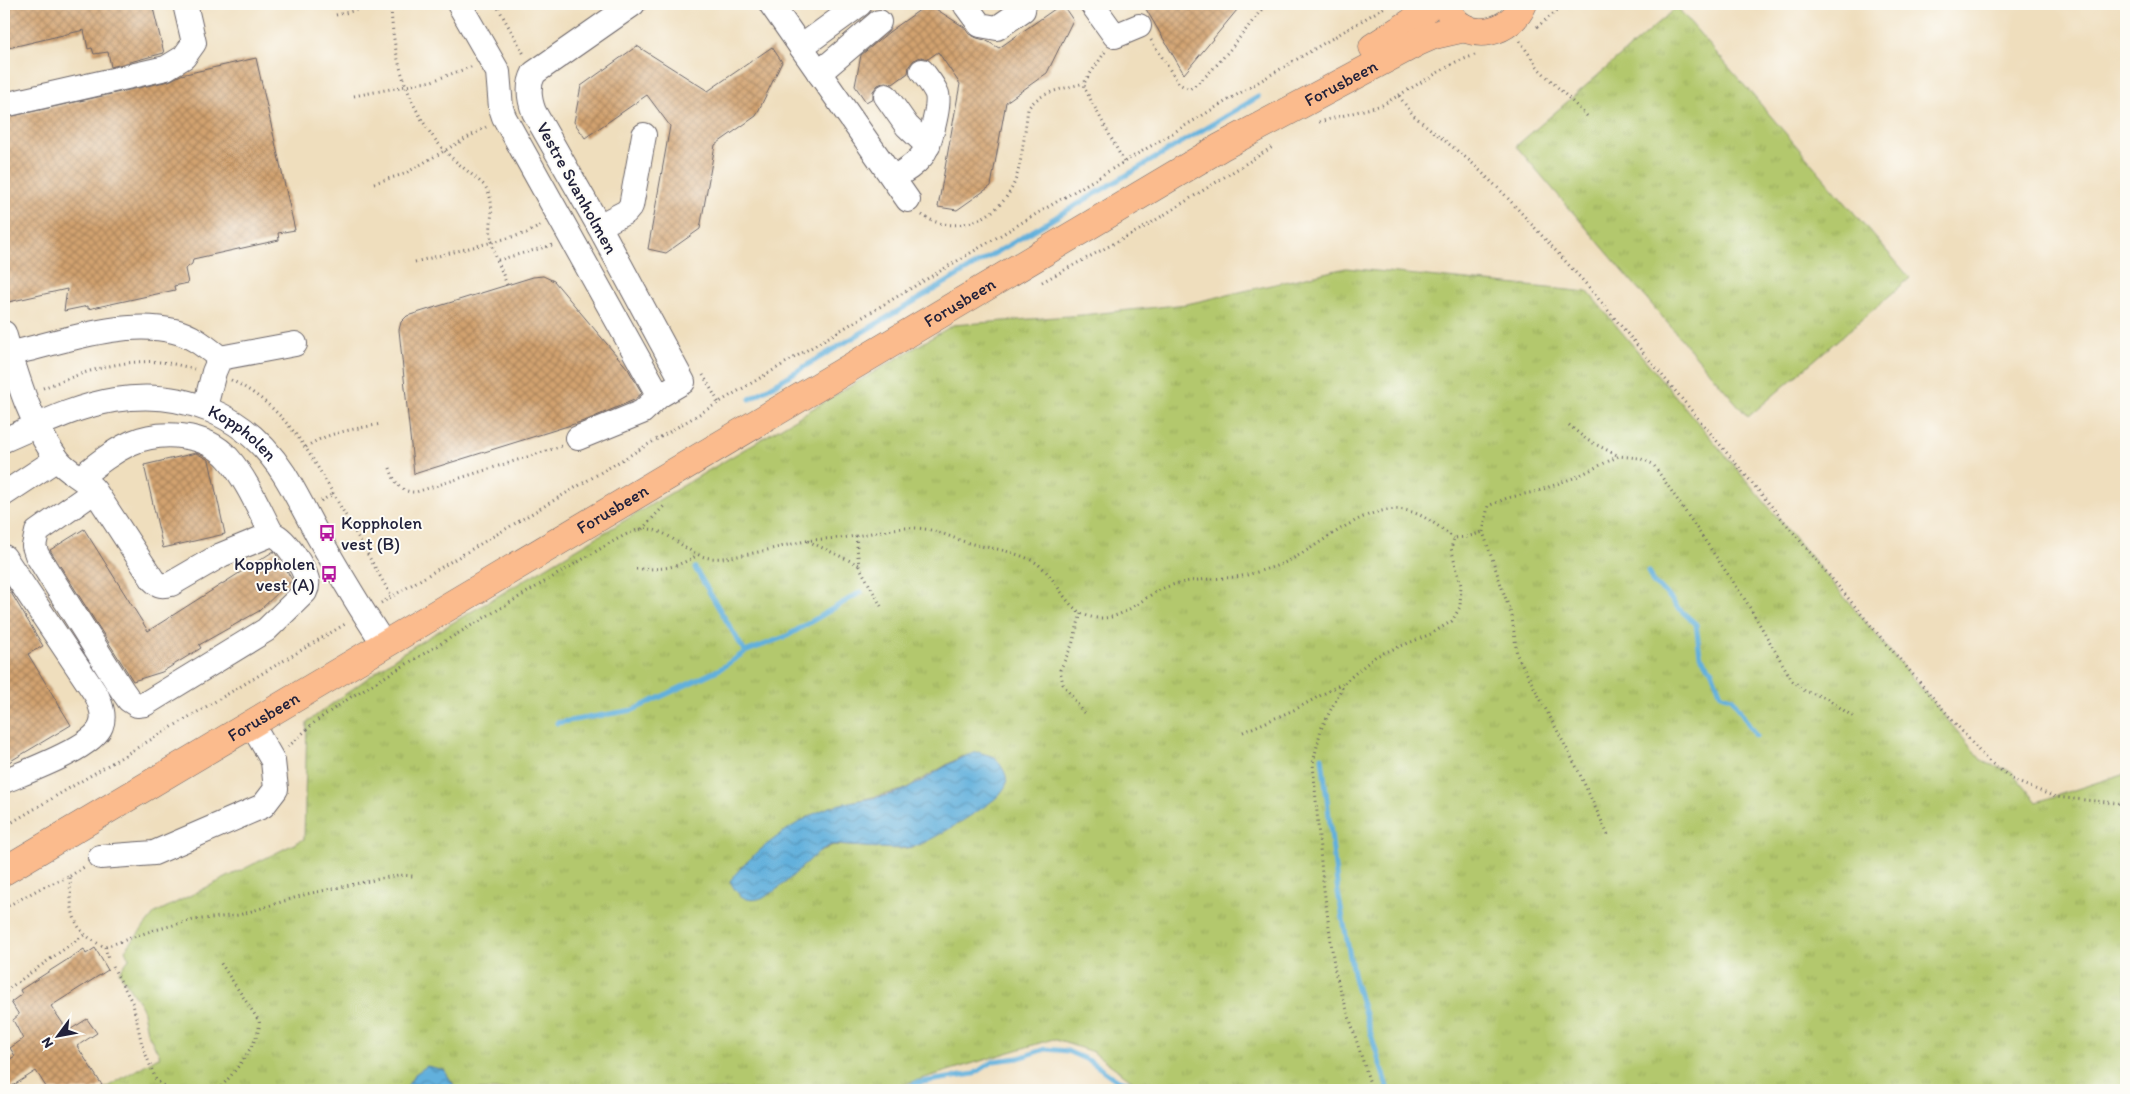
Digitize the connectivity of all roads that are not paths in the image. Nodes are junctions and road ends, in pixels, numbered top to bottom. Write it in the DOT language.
graph roads {
  1 [pos="185,4"];
  2 [pos="459,4"];
  3 [pos="772,4"];
  4 [pos="969,4"];
  5 [pos="1024,4"];
  6 [pos="1092,4"];
  7 [pos="1430,4"];
  8 [pos="1444,4"];
  9 [pos="619,8"];
  10 [pos="864,10"];
  11 [pos="1516,14"];
  12 [pos="1139,26"];
  13 [pos="1465,28"];
  14 [pos="801,47"];
  15 [pos="922,72"];
  16 [pos="820,73"];
  17 [pos="529,88"];
  18 [pos="500,90"];
  19 [pos="886,96"];
  20 [pos="4,105"];
  21 [pos="644,135"];
  22 [pos="928,146"];
  23 [pos="1221,147"];
  24 [pos="893,178"];
  25 [pos="908,200"];
  26 [pos="599,226"];
  27 [pos="295,344"];
  28 [pos="6,347"];
  29 [pos="220,358"];
  30 [pos="659,396"];
  31 [pos="205,408"];
  32 [pos="37,426"];
  33 [pos="578,438"];
  34 [pos="4,440"];
  35 [pos="57,459"];
  36 [pos="88,484"];
  37 [pos="4,494"];
  38 [pos="317,533"];
  39 [pos="281,541"];
  40 [pos="4,557"];
  41 [pos="384,644"];
  42 [pos="251,723"];
  43 [pos="4,781"];
  44 [pos="100,858"];
  45 [pos="4,871"];
  1 -- 20 [label="street"];
  2 -- 18 [label="street"];
  3 -- 14 [label="street"];
  4 -- 5 [label="street"];
  6 -- 12 [label="street"];
  7 -- 23 [label="main road, Forusbeen"];
  8 -- 13 [label="main road"];
  9 -- 17 [label="street"];
  10 -- 14 [label="street"];
  10 -- 16 [label="street"];
  11 -- 13 [label="main road, Forusbeen"];
  13 -- 23 [label="main road, Forusbeen"];
  14 -- 16 [label="street"];
  15 -- 22 [label="street"];
  16 -- 24 [label="street"];
  17 -- 18 [label="street"];
  17 -- 26 [label="street, Vestre Svanholmen"];
  18 -- 30 [label="street"];
  19 -- 22 [label="street"];
  21 -- 26 [label="street"];
  22 -- 24 [label="street"];
  23 -- 41 [label="main road, Forusbeen"];
  24 -- 25 [label="street"];
  26 -- 30 [label="street, Vestre Svanholmen"];
  27 -- 29 [label="street"];
  28 -- 29 [label="street"];
  28 -- 32 [label="street"];
  29 -- 31 [label="street"];
  30 -- 33 [label="street"];
  31 -- 32 [label="street, Koppholen"];
  31 -- 38 [label="street, Koppholen"];
  32 -- 34 [label="street, Koppholen"];
  32 -- 35 [label="street"];
  35 -- 36 [label="street"];
  35 -- 37 [label="street"];
  36 -- 39 [label="street"];
  36 -- 39 [label="street"];
  36 -- 39 [label="street"];
  38 -- 39 [label="street"];
  38 -- 41 [label="street, Koppholen"];
  40 -- 43 [label="street"];
  41 -- 42 [label="main road, Forusbeen"];
  42 -- 44 [label="street"];
  42 -- 45 [label="main road, Forusbeen"];
}
